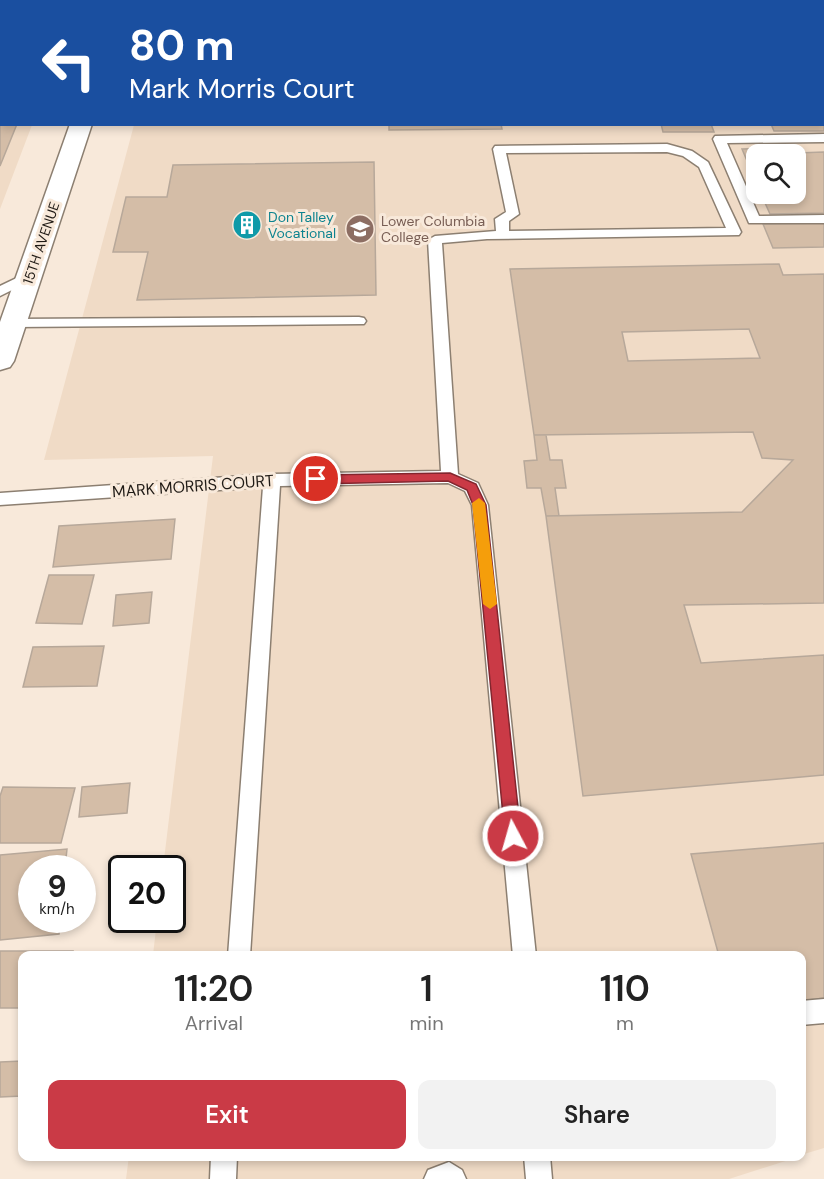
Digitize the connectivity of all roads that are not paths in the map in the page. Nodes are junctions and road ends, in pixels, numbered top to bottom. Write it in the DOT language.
graph roads {
  1 [pos="80,126"];
  2 [pos="824,138"];
  3 [pos="824,219"];
  4 [pos="503,235"];
  5 [pos="29,276"];
  6 [pos="0,292"];
  7 [pos="359,321"];
  8 [pos="14,322"];
  9 [pos="0,361"];
  10 [pos="450,477"];
  11 [pos="272,480"];
  12 [pos="0,499"];
  13 [pos="239,951"];
  14 [pos="525,951"];
  15 [pos="824,1011"];
  16 [pos="806,1013"];
  17 [pos="224,1161"];
  18 [pos="537,1161"];
  19 [pos="223,1179"];
  20 [pos="437,1179"];
  21 [pos="453,1179"];
  22 [pos="539,1179"];
  1 -- 5 [label="main road, 15TH AVENUE"];
  2 -- 3 [label="lane"];
  4 -- 4 [label="lane"];
  4 -- 10 [label="lane"];
  5 -- 6 [label="lane"];
  5 -- 8 [label="main road, 15TH AVENUE"];
  7 -- 8 [label="lane"];
  8 -- 9 [label="main road, 15TH AVENUE"];
  10 -- 11 [label="lane, MARK MORRIS COURT"];
  10 -- 14 [label="lane"];
  11 -- 12 [label="lane, MARK MORRIS COURT"];
  11 -- 13 [label="lane"];
  15 -- 16 [label="lane"];
  17 -- 19 [label="lane"];
  18 -- 22 [label="lane"];
  20 -- 21 [label="lane"];
}
